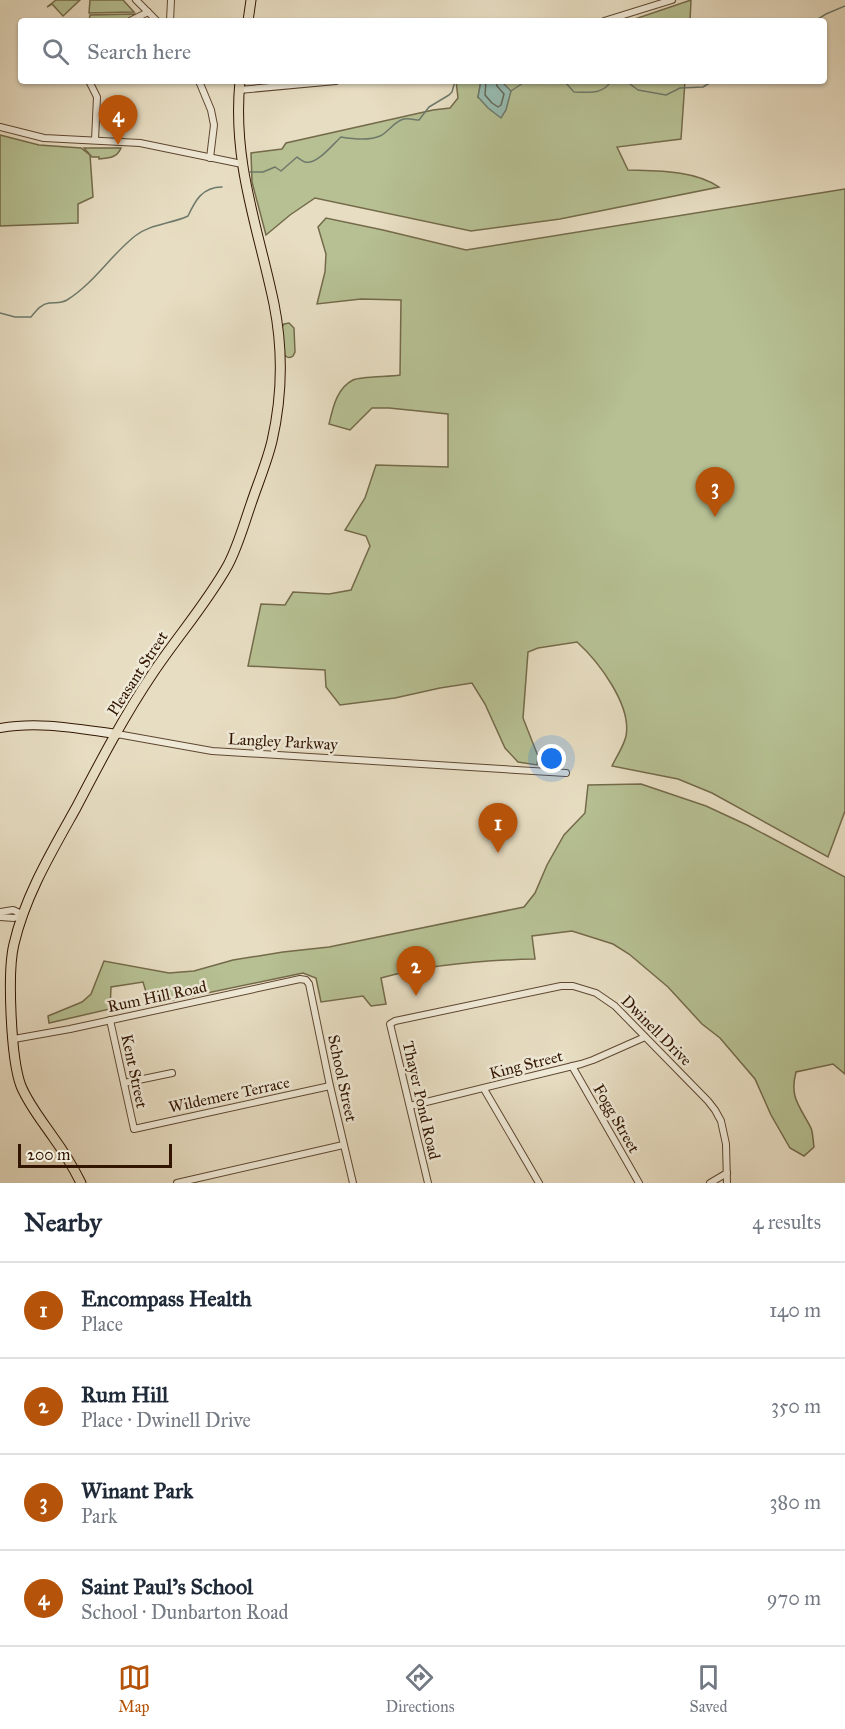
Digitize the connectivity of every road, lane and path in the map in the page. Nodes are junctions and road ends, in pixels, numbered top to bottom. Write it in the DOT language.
graph roads {
  1 [pos="136,0"];
  2 [pos="171,0"];
  3 [pos="251,0"];
  4 [pos="672,0"];
  5 [pos="148,12"];
  6 [pos="136,18"];
  7 [pos="154,18"];
  8 [pos="170,18"];
  9 [pos="248,18"];
  10 [pos="614,18"];
  11 [pos="90,84"];
  12 [pos="200,84"];
  13 [pos="278,84"];
  14 [pos="240,86"];
  15 [pos="0,127"];
  16 [pos="95,140"];
  17 [pos="210,158"];
  18 [pos="242,164"];
  19 [pos="0,728"];
  20 [pos="117,734"];
  21 [pos="567,773"];
  22 [pos="0,912"];
  23 [pos="24,915"];
  24 [pos="0,917"];
  25 [pos="306,980"];
  26 [pos="110,1020"];
  27 [pos="390,1024"];
  28 [pos="645,1036"];
  29 [pos="14,1039"];
  30 [pos="572,1066"];
  31 [pos="172,1072"];
  32 [pos="124,1083"];
  33 [pos="330,1086"];
  34 [pos="484,1089"];
  35 [pos="410,1106"];
  36 [pos="134,1129"];
  37 [pos="343,1145"];
  38 [pos="727,1173"];
  39 [pos="81,1183"];
  40 [pos="177,1183"];
  41 [pos="353,1183"];
  42 [pos="428,1183"];
  43 [pos="538,1183"];
  44 [pos="639,1183"];
  45 [pos="710,1183"];
  46 [pos="727,1183"];
  1 -- 5 [label="street"];
  2 -- 8 [label="street"];
  3 -- 9 [label="main road"];
  4 -- 10 [label="street"];
  5 -- 6 [label="street"];
  5 -- 7 [label="street"];
  11 -- 16 [label="street"];
  12 -- 17 [label="street"];
  13 -- 14 [label="street"];
  14 -- 18 [label="main road, Pleasant Street"];
  15 -- 16 [label="street"];
  16 -- 17 [label="street"];
  17 -- 18 [label="street"];
  18 -- 20 [label="main road, Pleasant Street"];
  19 -- 20 [label="street, Langley Parkway"];
  20 -- 21 [label="street, Langley Parkway"];
  20 -- 23 [label="main road, Pleasant Street"];
  22 -- 23 [label="street"];
  23 -- 24 [label="street"];
  23 -- 29 [label="main road, Pleasant Street"];
  25 -- 26 [label="street, Rum Hill Road"];
  25 -- 33 [label="street, School Street"];
  26 -- 29 [label="street, Rum Hill Road"];
  26 -- 32 [label="street, Kent Street"];
  27 -- 28 [label="street, Dwinell Drive"];
  27 -- 35 [label="street, Thayer Pond Road"];
  28 -- 30 [label="street, King Street"];
  28 -- 38 [label="street, Dwinell Drive"];
  29 -- 39 [label="main road, Pleasant Street"];
  30 -- 34 [label="street, King Street"];
  30 -- 44 [label="street, Fogg Street"];
  31 -- 32 [label="street"];
  32 -- 36 [label="street, Kent Street"];
  33 -- 36 [label="street, Wildemere Terrace"];
  33 -- 37 [label="street, School Street"];
  34 -- 35 [label="street, King Street"];
  34 -- 43 [label="street"];
  35 -- 42 [label="street, Thayer Pond Road"];
  37 -- 40 [label="street"];
  37 -- 41 [label="street, School Street"];
  38 -- 45 [label="street"];
  38 -- 46 [label="street, Dwinell Drive"];
}
